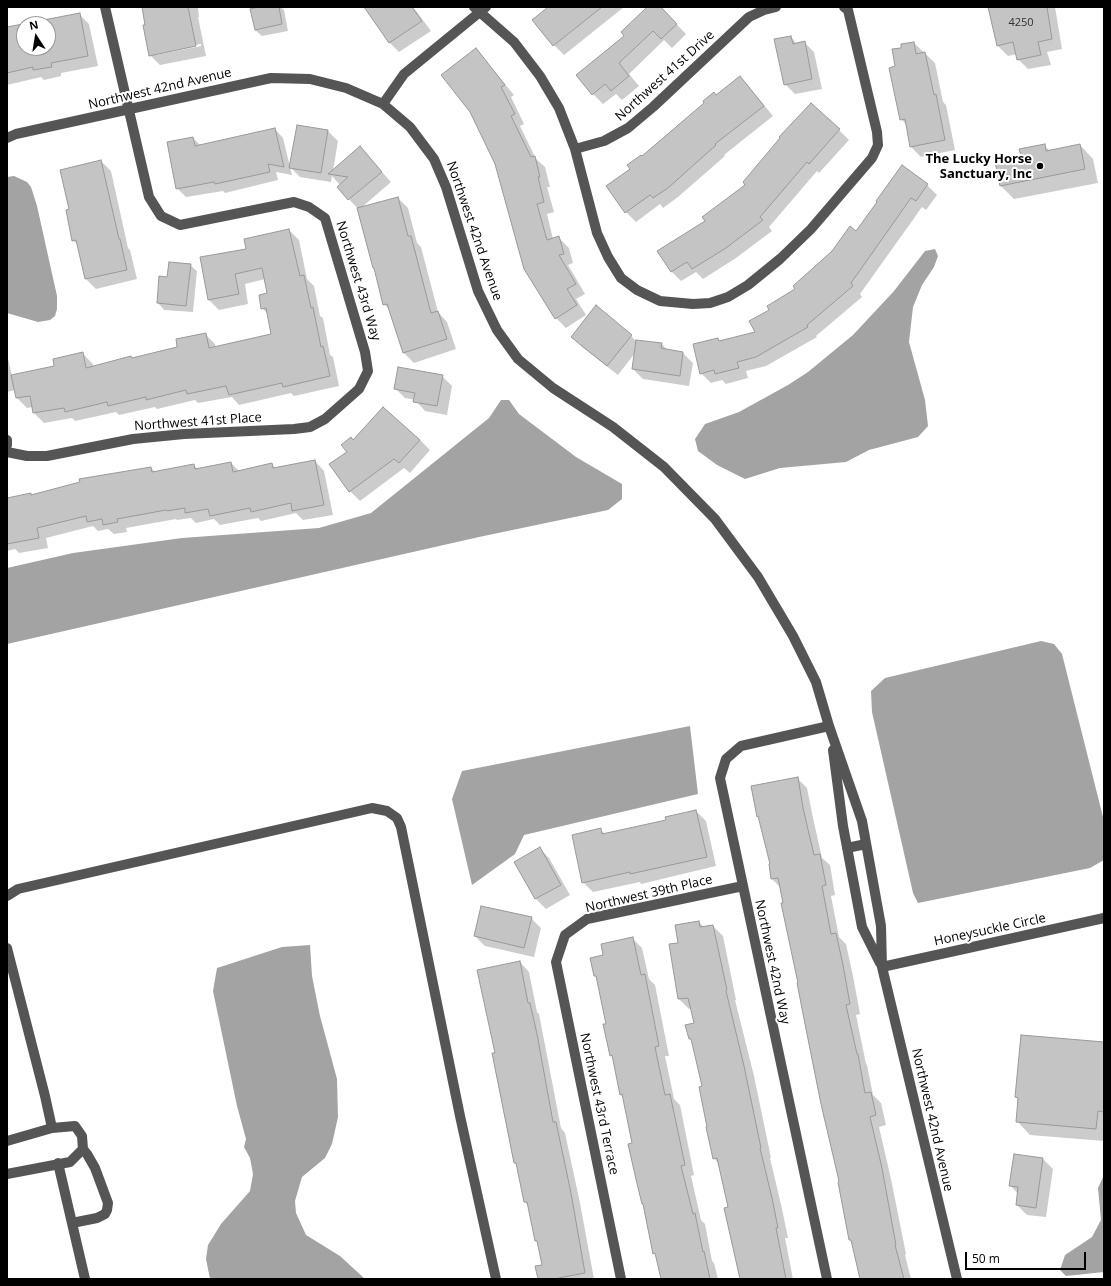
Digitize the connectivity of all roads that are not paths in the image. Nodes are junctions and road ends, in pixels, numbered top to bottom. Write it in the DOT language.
graph roads {
  1 [pos="105,7"];
  2 [pos="776,7"];
  3 [pos="844,7"];
  4 [pos="480,9"];
  5 [pos="383,104"];
  6 [pos="129,109"];
  7 [pos="10,135"];
  8 [pos="575,149"];
  9 [pos="368,371"];
  10 [pos="7,440"];
  11 [pos="7,445"];
  12 [pos="7,452"];
  13 [pos="829,726"];
  14 [pos="866,844"];
  15 [pos="847,848"];
  16 [pos="743,886"];
  17 [pos="7,896"];
  18 [pos="1104,918"];
  19 [pos="565,935"];
  20 [pos="7,948"];
  21 [pos="882,967"];
  22 [pos="52,1128"];
  23 [pos="7,1141"];
  24 [pos="83,1149"];
  25 [pos="58,1163"];
  26 [pos="7,1174"];
  27 [pos="72,1223"];
  28 [pos="85,1279"];
  29 [pos="496,1279"];
  30 [pos="621,1279"];
  31 [pos="827,1279"];
  32 [pos="957,1279"];
  1 -- 6 [label="street"];
  2 -- 8 [label="street, Northwest 41st Drive"];
  3 -- 8 [label="street"];
  4 -- 5 [label="street"];
  4 -- 8 [label="street"];
  5 -- 6 [label="street, Northwest 42nd Avenue"];
  5 -- 13 [label="street, Northwest 42nd Avenue"];
  6 -- 7 [label="street, Northwest 42nd Avenue"];
  6 -- 9 [label="street, Northwest 43rd Way"];
  9 -- 12 [label="street, Northwest 41st Place"];
  10 -- 11 [label="street"];
  13 -- 14 [label="street, Northwest 42nd Avenue"];
  13 -- 15 [label="street, Northwest 42nd Avenue"];
  13 -- 16 [label="street, Northwest 42nd Way"];
  14 -- 15 [label="street"];
  14 -- 21 [label="street, Northwest 42nd Avenue"];
  15 -- 21 [label="street, Northwest 42nd Avenue"];
  16 -- 19 [label="street, Northwest 39th Place"];
  16 -- 31 [label="street, Northwest 42nd Way"];
  17 -- 29 [label="street"];
  18 -- 21 [label="street, Honeysuckle Circle"];
  19 -- 30 [label="street, Northwest 43rd Terrace"];
  20 -- 22 [label="street"];
  21 -- 32 [label="street, Northwest 42nd Avenue"];
  22 -- 23 [label="street"];
  22 -- 24 [label="street"];
  24 -- 25 [label="street"];
  24 -- 27 [label="street"];
  25 -- 26 [label="street"];
  25 -- 27 [label="street"];
  27 -- 28 [label="street"];
}
